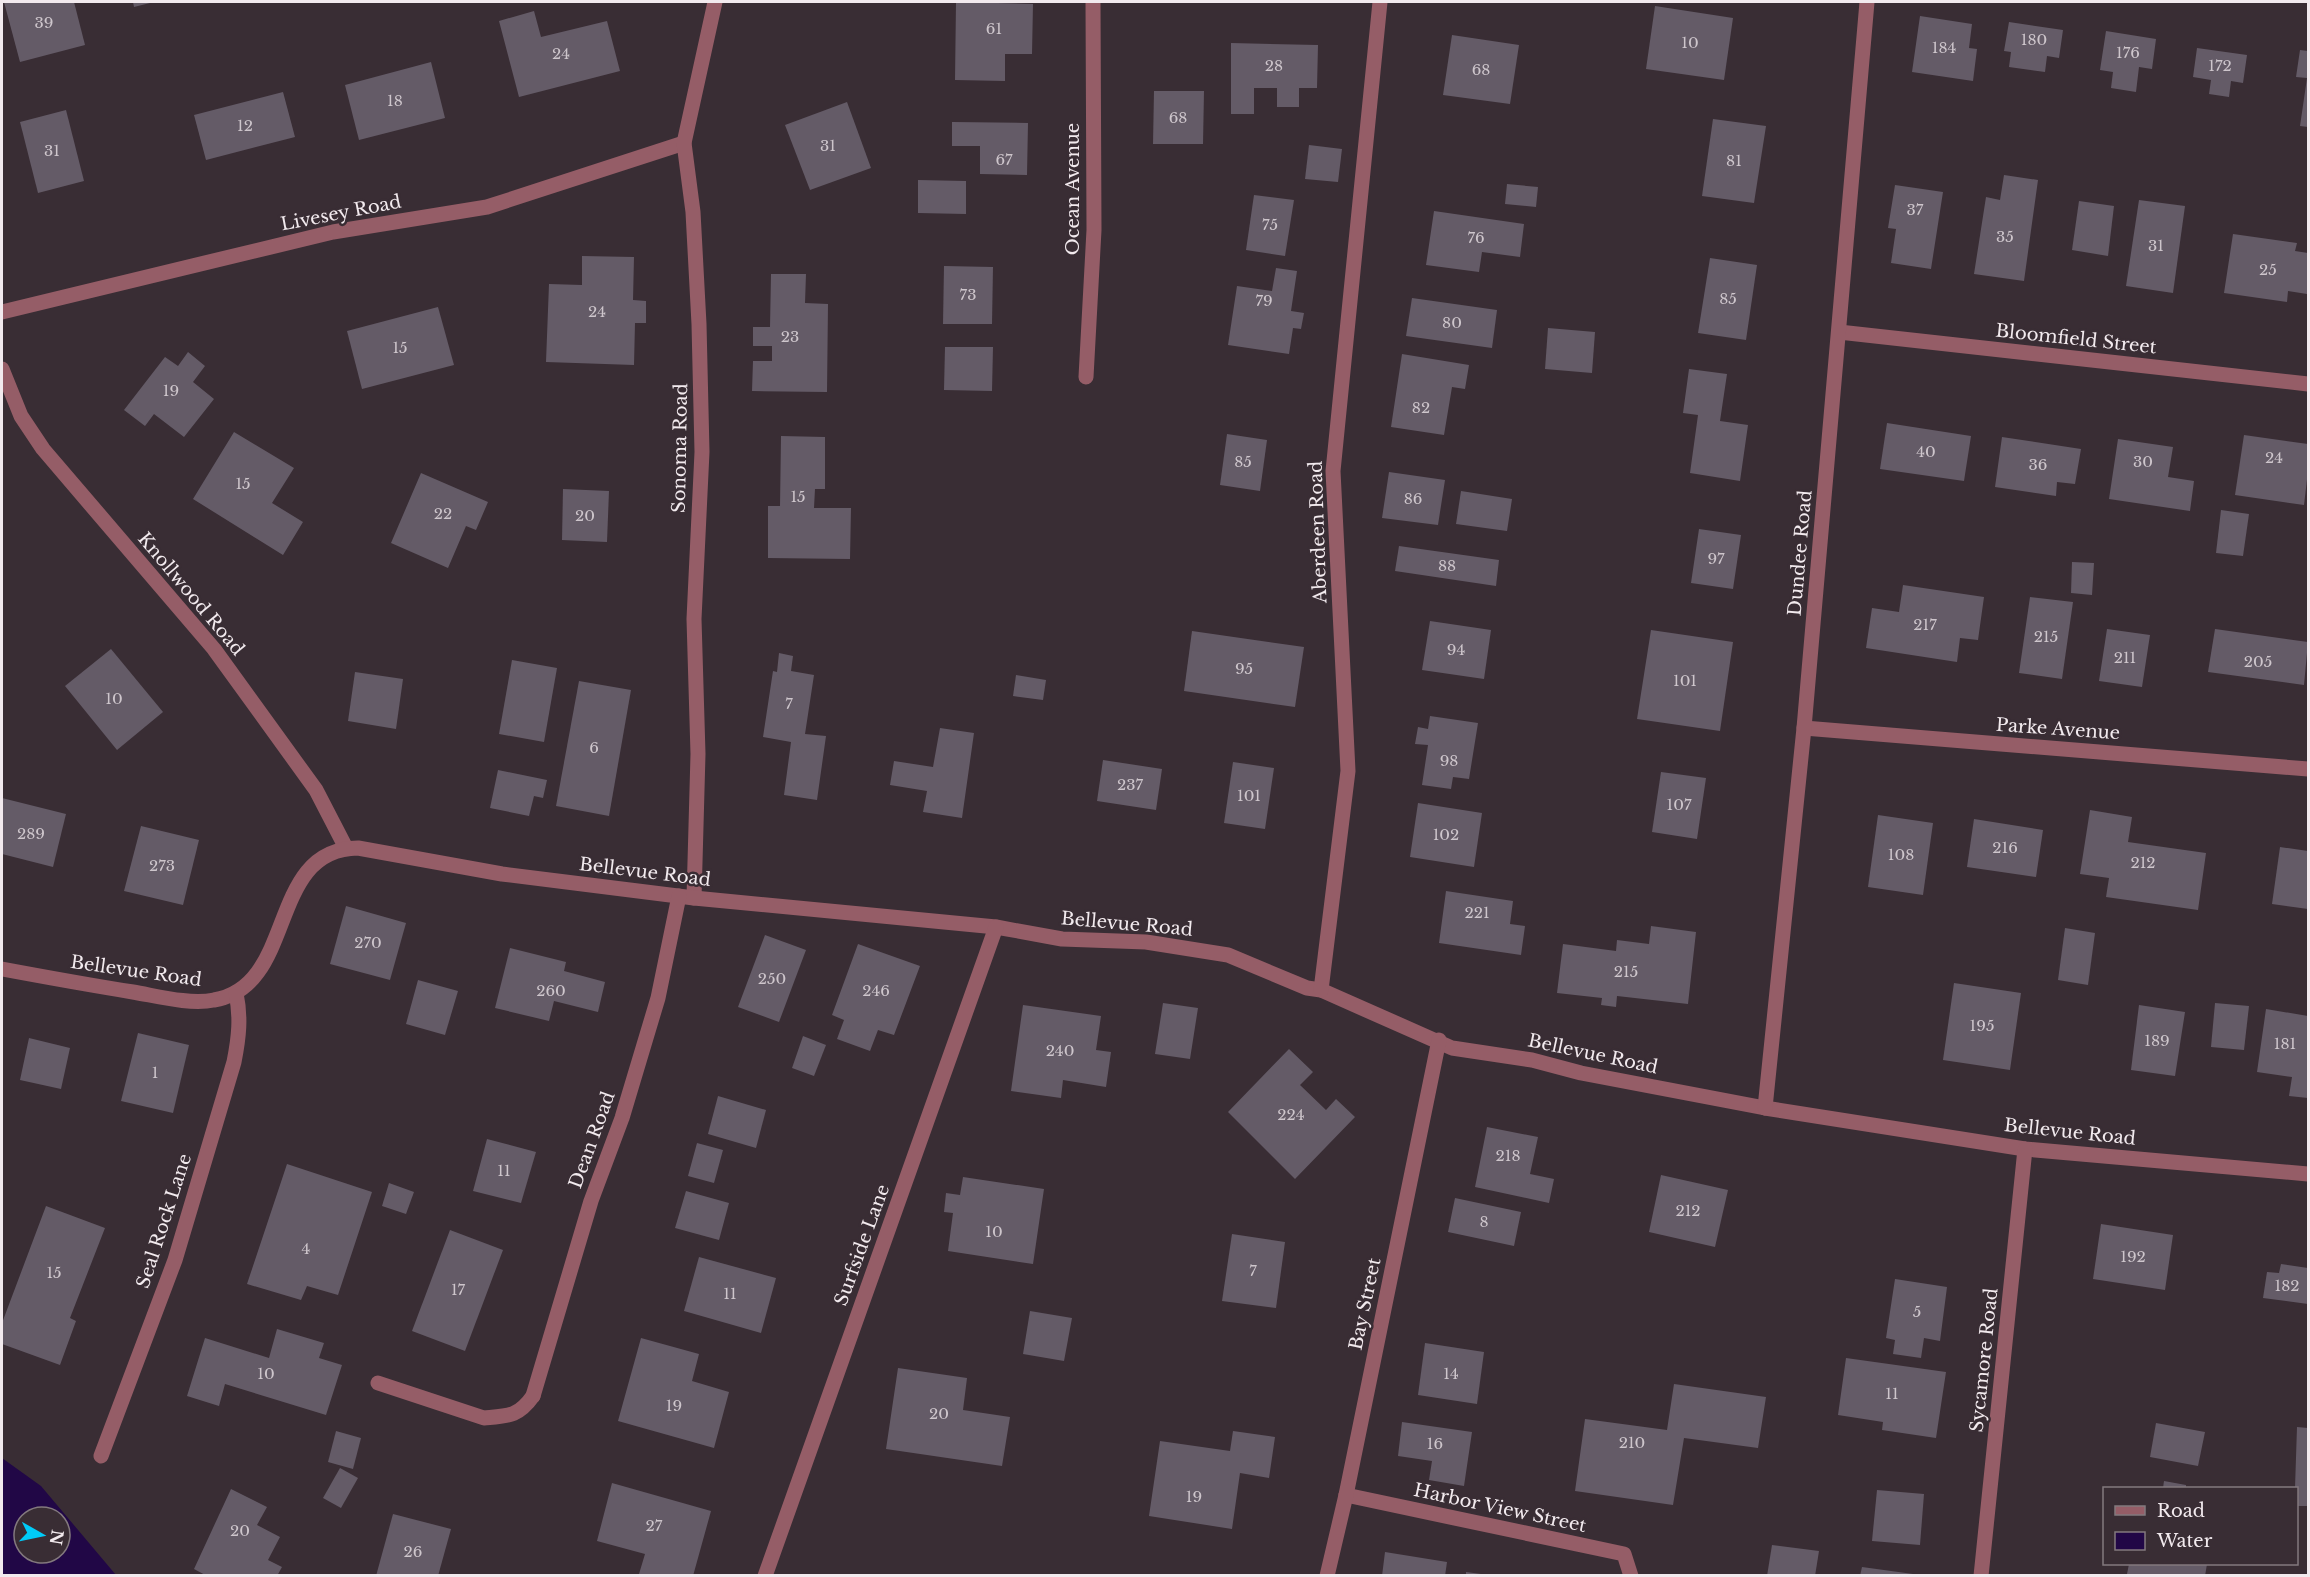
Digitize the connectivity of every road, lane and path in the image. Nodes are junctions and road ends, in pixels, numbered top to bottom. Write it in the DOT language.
graph roads {
  1 [pos="715,2"];
  2 [pos="1093,2"];
  3 [pos="1380,2"];
  4 [pos="1867,2"];
  5 [pos="684,143"];
  6 [pos="2,312"];
  7 [pos="1839,332"];
  8 [pos="2,369"];
  9 [pos="1086,377"];
  10 [pos="2308,384"];
  11 [pos="1804,728"];
  12 [pos="2308,769"];
  13 [pos="346,848"];
  14 [pos="687,897"];
  15 [pos="996,927"];
  16 [pos="2,969"];
  17 [pos="1321,990"];
  18 [pos="236,993"];
  19 [pos="1439,1040"];
  20 [pos="1765,1108"];
  21 [pos="2025,1149"];
  22 [pos="2308,1174"];
  23 [pos="378,1383"];
  24 [pos="101,1456"];
  25 [pos="1346,1495"];
  26 [pos="765,1575"];
  27 [pos="1327,1575"];
  28 [pos="1631,1575"];
  29 [pos="1981,1575"];
  1 -- 5 [label="street, Sonoma Road"];
  2 -- 9 [label="street, Ocean Avenue"];
  3 -- 17 [label="street, Aberdeen Road"];
  4 -- 7 [label="street, Dundee Road"];
  5 -- 6 [label="street, Livesey Road"];
  5 -- 14 [label="street, Sonoma Road"];
  7 -- 10 [label="street, Bloomfield Street"];
  7 -- 11 [label="street, Dundee Road"];
  8 -- 13 [label="street, Knollwood Road"];
  11 -- 12 [label="street, Parke Avenue"];
  11 -- 20 [label="street, Dundee Road"];
  13 -- 14 [label="street, Bellevue Road"];
  13 -- 18 [label="street, Bellevue Road"];
  14 -- 15 [label="street, Bellevue Road"];
  14 -- 23 [label="street, Dean Road"];
  15 -- 17 [label="street, Bellevue Road"];
  15 -- 26 [label="street, Surfside Lane"];
  16 -- 18 [label="street, Bellevue Road"];
  17 -- 19 [label="street, Bellevue Road"];
  18 -- 24 [label="street, Seal Rock Lane"];
  19 -- 20 [label="street, Bellevue Road"];
  19 -- 25 [label="street, Bay Street"];
  20 -- 21 [label="street, Bellevue Road"];
  21 -- 22 [label="street, Bellevue Road"];
  21 -- 29 [label="street, Sycamore Road"];
  25 -- 27 [label="street, Bay Street"];
  25 -- 28 [label="street, Harbor View Street"];
}
